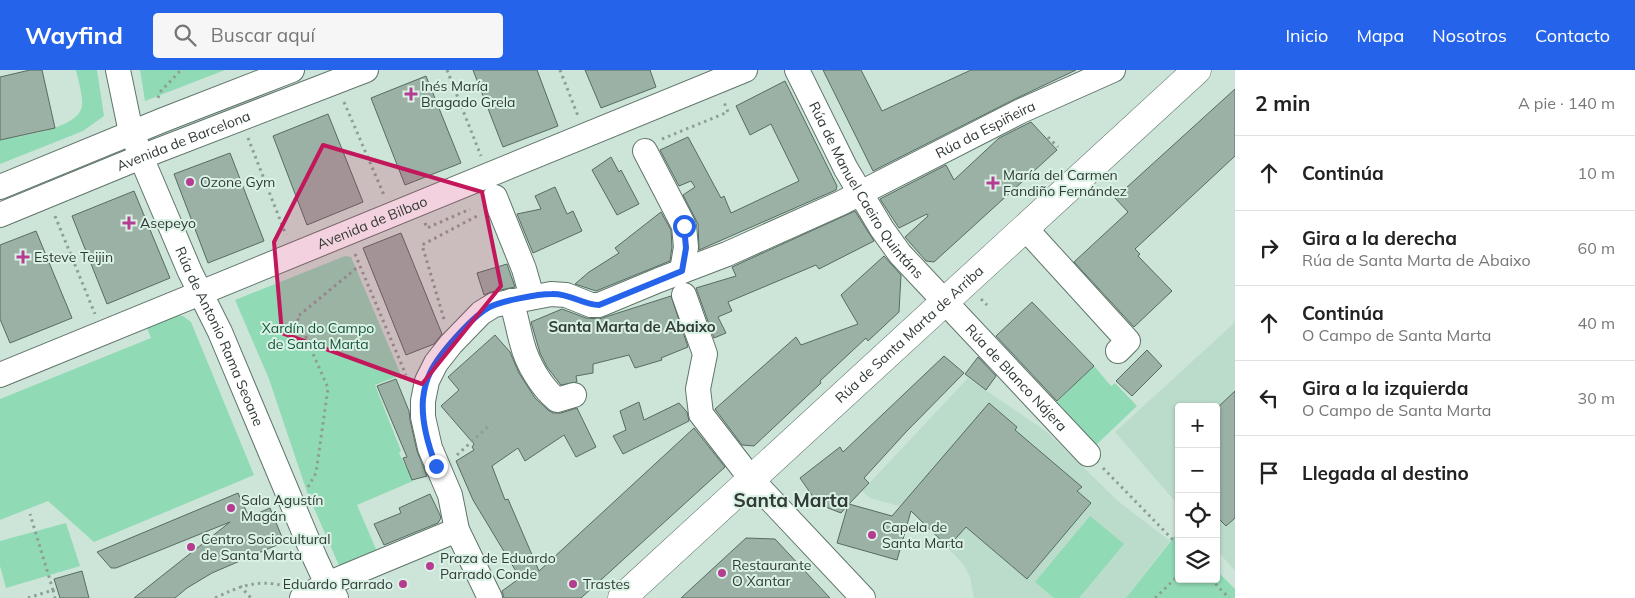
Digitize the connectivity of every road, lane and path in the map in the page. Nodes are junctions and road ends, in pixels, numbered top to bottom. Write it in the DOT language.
graph roads {
  1 [pos="118,70"];
  2 [pos="181,70"];
  3 [pos="292,70"];
  4 [pos="366,70"];
  5 [pos="447,70"];
  6 [pos="560,70"];
  7 [pos="745,70"];
  8 [pos="797,70"];
  9 [pos="1113,70"];
  10 [pos="1197,70"];
  11 [pos="342,97"];
  12 [pos="157,103"];
  13 [pos="728,112"];
  14 [pos="581,124"];
  15 [pos="131,132"];
  16 [pos="246,133"];
  17 [pos="1048,137"];
  18 [pos="653,146"];
  19 [pos="1058,147"];
  20 [pos="141,157"];
  21 [pos="484,163"];
  22 [pos="0,187"];
  23 [pos="860,193"];
  24 [pos="497,201"];
  25 [pos="388,202"];
  26 [pos="471,208"];
  27 [pos="52,209"];
  28 [pos="0,215"];
  29 [pos="437,223"];
  30 [pos="1026,229"];
  31 [pos="289,242"];
  32 [pos="682,271"];
  33 [pos="200,292"];
  34 [pos="684,295"];
  35 [pos="521,299"];
  36 [pos="945,302"];
  37 [pos="97,319"];
  38 [pos="452,344"];
  39 [pos="394,347"];
  40 [pos="1118,351"];
  41 [pos="0,375"];
  42 [pos="574,395"];
  43 [pos="491,424"];
  44 [pos="1088,454"];
  45 [pos="455,457"];
  46 [pos="752,480"];
  47 [pos="303,490"];
  48 [pos="30,514"];
  49 [pos="457,530"];
  50 [pos="1175,542"];
  51 [pos="1175,579"];
  52 [pos="1215,583"];
  53 [pos="240,586"];
  54 [pos="53,590"];
  55 [pos="331,591"];
  56 [pos="28,598"];
  57 [pos="55,598"];
  58 [pos="215,598"];
  59 [pos="251,598"];
  60 [pos="302,598"];
  61 [pos="490,598"];
  62 [pos="622,598"];
  63 [pos="863,598"];
  64 [pos="1155,598"];
  65 [pos="1229,598"];
  1 -- 15 [label="street, Rúa de Antonio Rama Seoane"];
  2 -- 12 [label="path"];
  3 -- 15 [label="street, Avenida de Barcelona"];
  4 -- 20 [label="street, Avenida de Barcelona"];
  5 -- 21 [label="path"];
  6 -- 14 [label="path"];
  7 -- 33 [label="street, Avenida de Bilbao"];
  8 -- 23 [label="street, Rúa de Manuel Caeiro Quintáns"];
  9 -- 23 [label="street, Rúa da Espiñeira"];
  10 -- 30 [label="street, Rúa de Santa Marta de Arriba"];
  11 -- 25 [label="path"];
  13 -- 18 [label="path"];
  15 -- 20 [label="street, Rúa de Antonio Rama Seoane"];
  15 -- 22 [label="street, Avenida de Barcelona"];
  16 -- 31 [label="path"];
  17 -- 19 [label="path"];
  18 -- 32 [label="street"];
  20 -- 28 [label="street, Avenida de Barcelona"];
  20 -- 33 [label="street, Rúa de Antonio Rama Seoane"];
  23 -- 32 [label="street, Rúa da Espiñeira"];
  23 -- 36 [label="street, Rúa de Manuel Caeiro Quintáns"];
  24 -- 35 [label="street"];
  24 -- 38 [label="path"];
  26 -- 29 [label="path"];
  27 -- 37 [label="path"];
  30 -- 36 [label="street, Rúa de Santa Marta de Arriba"];
  30 -- 40 [label="street"];
  32 -- 35 [label="street, Rúa da Espiñeira"];
  33 -- 41 [label="street, Avenida de Bilbao"];
  33 -- 55 [label="street, Rúa de Antonio Rama Seoane"];
  34 -- 46 [label="street"];
  35 -- 38 [label="street, Rúa da Espiñeira"];
  35 -- 42 [label="street"];
  36 -- 44 [label="street, Rúa de Blanco Nájera"];
  36 -- 46 [label="street, Rúa de Santa Marta de Arriba"];
  38 -- 49 [label="street, Rúa da Espiñeira"];
  39 -- 47 [label="path"];
  43 -- 45 [label="path"];
  44 -- 50 [label="path"];
  46 -- 62 [label="street, Rúa de Santa Marta de Arriba"];
  46 -- 63 [label="street"];
  48 -- 54 [label="path"];
  49 -- 55 [label="street"];
  49 -- 61 [label="street, Rúa da Espiñeira"];
  51 -- 64 [label="path"];
  52 -- 65 [label="path"];
  53 -- 58 [label="path"];
  53 -- 59 [label="path"];
  53 -- 60 [label="path"];
  54 -- 56 [label="path"];
  54 -- 57 [label="path"];
  55 -- 60 [label="street"];
}
